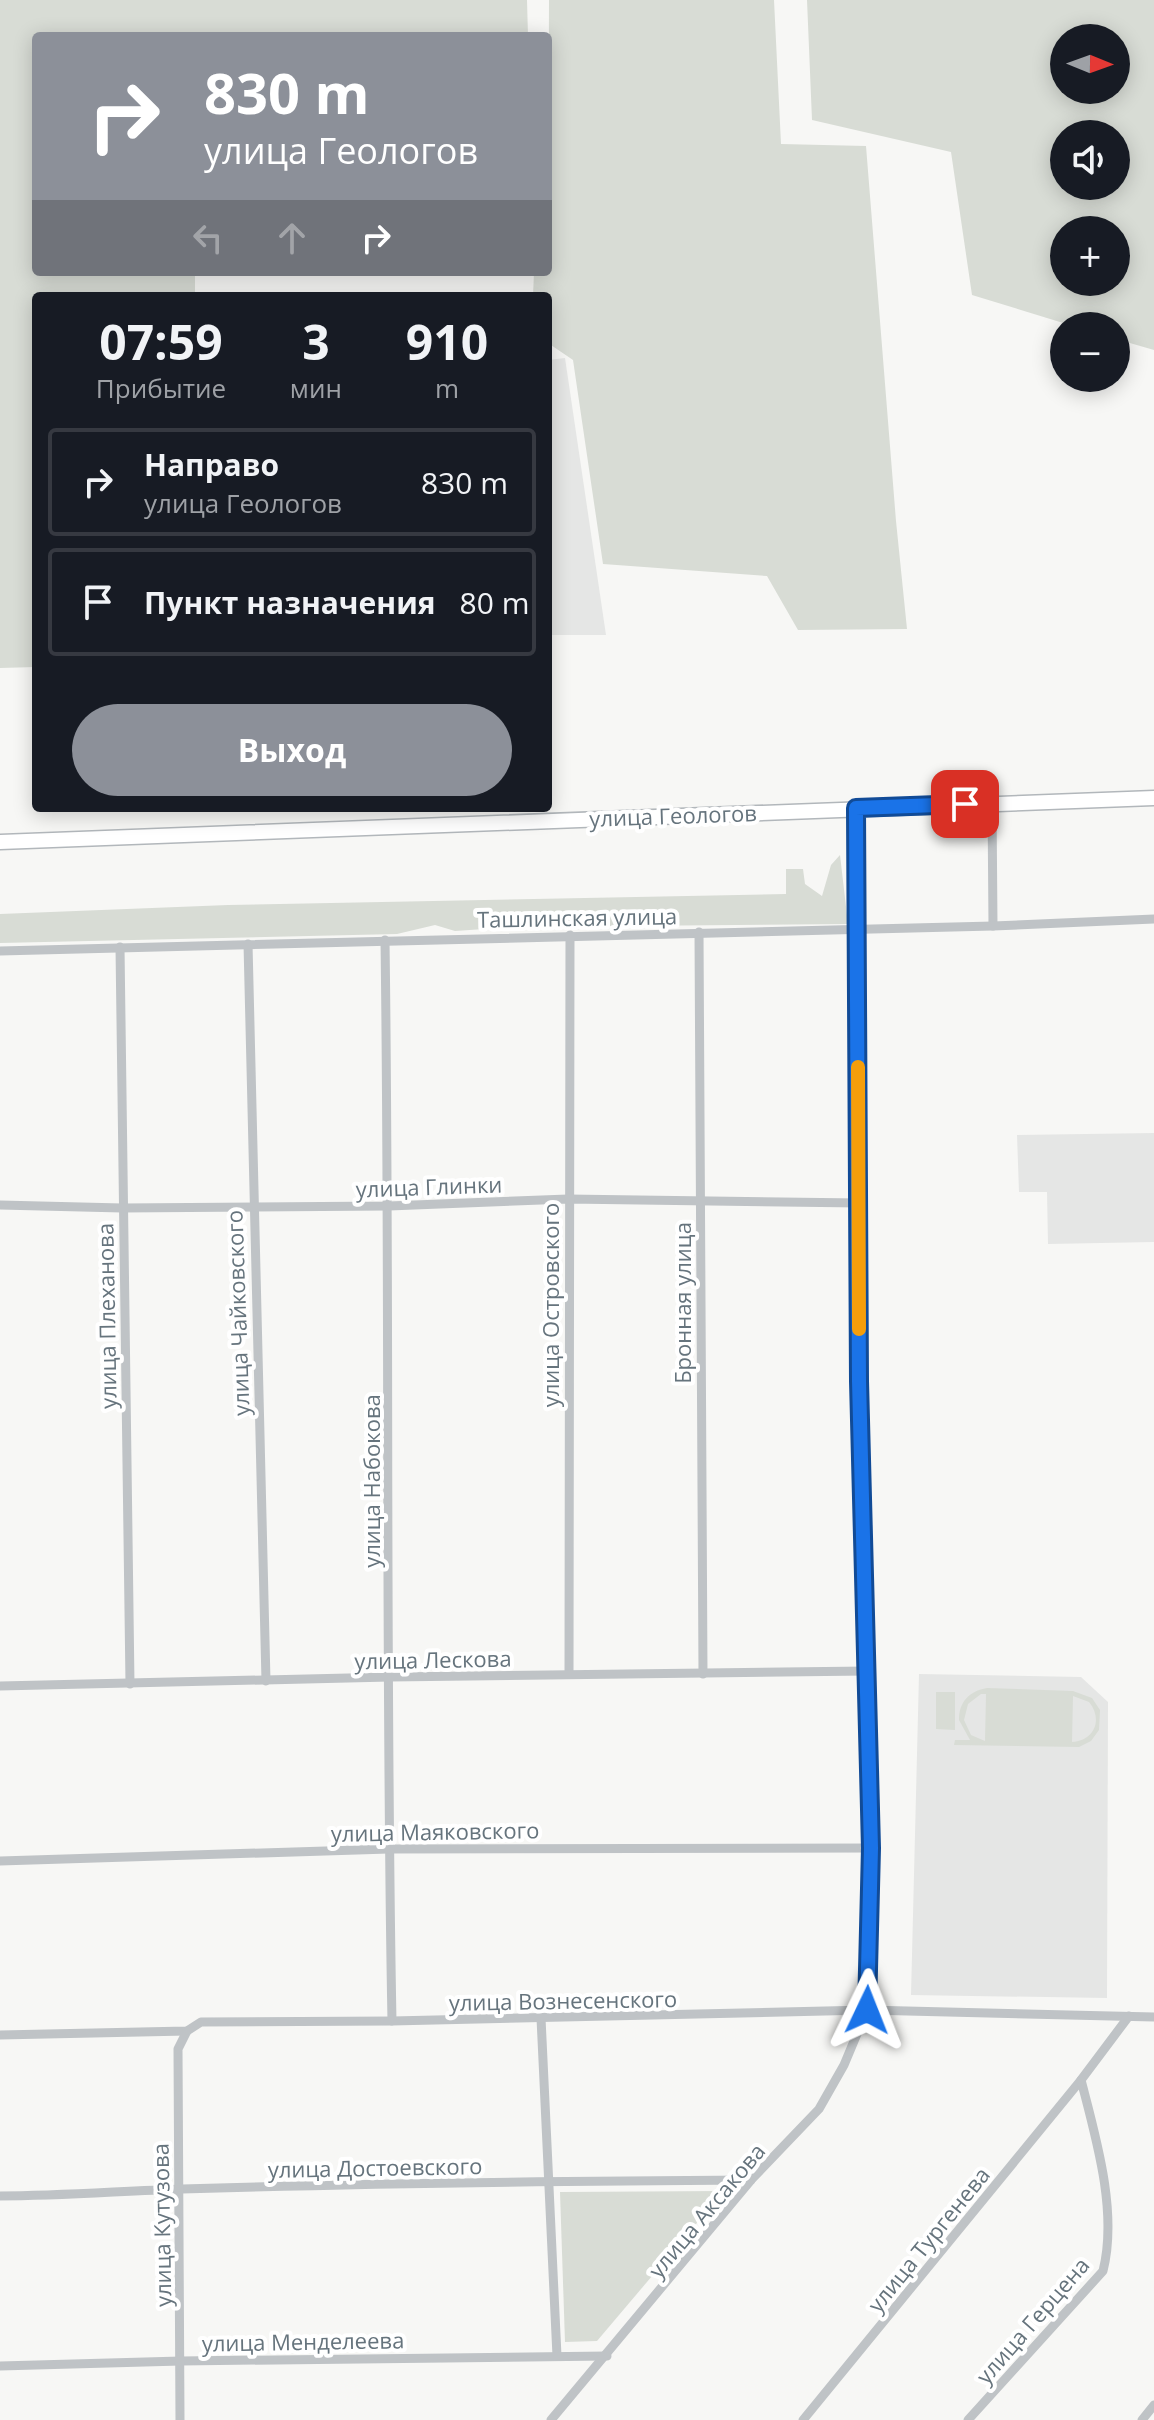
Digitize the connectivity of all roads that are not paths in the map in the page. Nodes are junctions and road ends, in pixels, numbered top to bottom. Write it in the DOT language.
graph roads {
  1 [pos="1154,798"];
  2 [pos="992,803"];
  3 [pos="856,808"];
  4 [pos="0,842"];
  5 [pos="1154,919"];
  6 [pos="993,926"];
  7 [pos="856,928"];
  8 [pos="699,932"];
  9 [pos="570,935"];
  10 [pos="385,940"];
  11 [pos="248,944"];
  12 [pos="120,947"];
  13 [pos="0,951"];
  14 [pos="568,1199"];
  15 [pos="699,1200"];
  16 [pos="860,1203"];
  17 [pos="0,1205"];
  18 [pos="252,1206"];
  19 [pos="389,1206"];
  20 [pos="122,1208"];
  21 [pos="867,1671"];
  22 [pos="569,1674"];
  23 [pos="703,1674"];
  24 [pos="390,1677"];
  25 [pos="266,1681"];
  26 [pos="130,1684"];
  27 [pos="0,1686"];
  28 [pos="871,1848"];
  29 [pos="389,1849"];
  30 [pos="0,1861"];
  31 [pos="867,2010"];
  32 [pos="1129,2016"];
  33 [pos="1154,2017"];
  34 [pos="541,2018"];
  35 [pos="392,2021"];
  36 [pos="187,2031"];
  37 [pos="0,2035"];
  38 [pos="1081,2080"];
  39 [pos="751,2180"];
  40 [pos="548,2181"];
  41 [pos="178,2189"];
  42 [pos="0,2196"];
  43 [pos="557,2356"];
  44 [pos="607,2356"];
  45 [pos="181,2361"];
  46 [pos="0,2366"];
  47 [pos="1154,2405"];
  48 [pos="180,2420"];
  49 [pos="551,2420"];
  50 [pos="803,2420"];
  51 [pos="968,2420"];
  52 [pos="1142,2420"];
  1 -- 2 [label="main road, улица Геологов"];
  2 -- 3 [label="main road, улица Геологов"];
  2 -- 6 [label="street"];
  3 -- 4 [label="main road, улица Геологов"];
  3 -- 7 [label="street"];
  5 -- 6 [label="street, Ташлинская улица"];
  6 -- 7 [label="street, Ташлинская улица"];
  7 -- 8 [label="street, Ташлинская улица"];
  7 -- 16 [label="street"];
  8 -- 9 [label="street, Ташлинская улица"];
  8 -- 15 [label="street, Бронная улица"];
  9 -- 10 [label="street, Ташлинская улица"];
  9 -- 14 [label="street, улица Островского"];
  10 -- 11 [label="street, Ташлинская улица"];
  10 -- 19 [label="street, улица Набокова"];
  11 -- 12 [label="street, Ташлинская улица"];
  11 -- 18 [label="street, улица Чайковского"];
  12 -- 13 [label="street, Ташлинская улица"];
  12 -- 20 [label="street, улица Плеханова"];
  14 -- 15 [label="street, улица Глинки"];
  14 -- 19 [label="street, улица Глинки"];
  14 -- 22 [label="street, улица Островского"];
  15 -- 16 [label="street, улица Глинки"];
  15 -- 23 [label="street, Бронная улица"];
  16 -- 21 [label="street"];
  17 -- 20 [label="street, улица Глинки"];
  18 -- 19 [label="street, улица Глинки"];
  18 -- 20 [label="street, улица Глинки"];
  18 -- 25 [label="street, улица Чайковского"];
  19 -- 24 [label="street, улица Набокова"];
  20 -- 26 [label="street, улица Плеханова"];
  21 -- 23 [label="street, улица Лескова"];
  21 -- 28 [label="street"];
  22 -- 23 [label="street, улица Лескова"];
  22 -- 24 [label="street, улица Лескова"];
  24 -- 25 [label="street, улица Лескова"];
  24 -- 29 [label="street, улица Набокова"];
  25 -- 26 [label="street, улица Лескова"];
  26 -- 27 [label="street, улица Лескова"];
  28 -- 29 [label="street, улица Маяковского"];
  28 -- 31 [label="street"];
  29 -- 30 [label="street, улица Маяковского"];
  29 -- 35 [label="street, улица Набокова"];
  31 -- 32 [label="street, улица Вознесенского"];
  31 -- 34 [label="street, улица Вознесенского"];
  31 -- 39 [label="street, улица Аксакова"];
  32 -- 33 [label="street, улица Вознесенского"];
  32 -- 38 [label="street"];
  34 -- 35 [label="street, улица Вознесенского"];
  34 -- 40 [label="street"];
  35 -- 36 [label="street, улица Вознесенского"];
  36 -- 37 [label="street, улица Вознесенского"];
  36 -- 41 [label="street, улица Кутузова"];
  38 -- 50 [label="street, улица Тургенева"];
  38 -- 51 [label="street, улица Герцена"];
  39 -- 40 [label="street, улица Достоевского"];
  39 -- 44 [label="street, улица Аксакова"];
  40 -- 41 [label="street, улица Достоевского"];
  40 -- 43 [label="street"];
  41 -- 42 [label="street, улица Достоевского"];
  41 -- 45 [label="street, улица Кутузова"];
  43 -- 44 [label="street, улица Менделеева"];
  43 -- 45 [label="street, улица Менделеева"];
  44 -- 49 [label="street, улица Аксакова"];
  45 -- 46 [label="street, улица Менделеева"];
  45 -- 48 [label="street, улица Кутузова"];
  47 -- 52 [label="street"];
}
